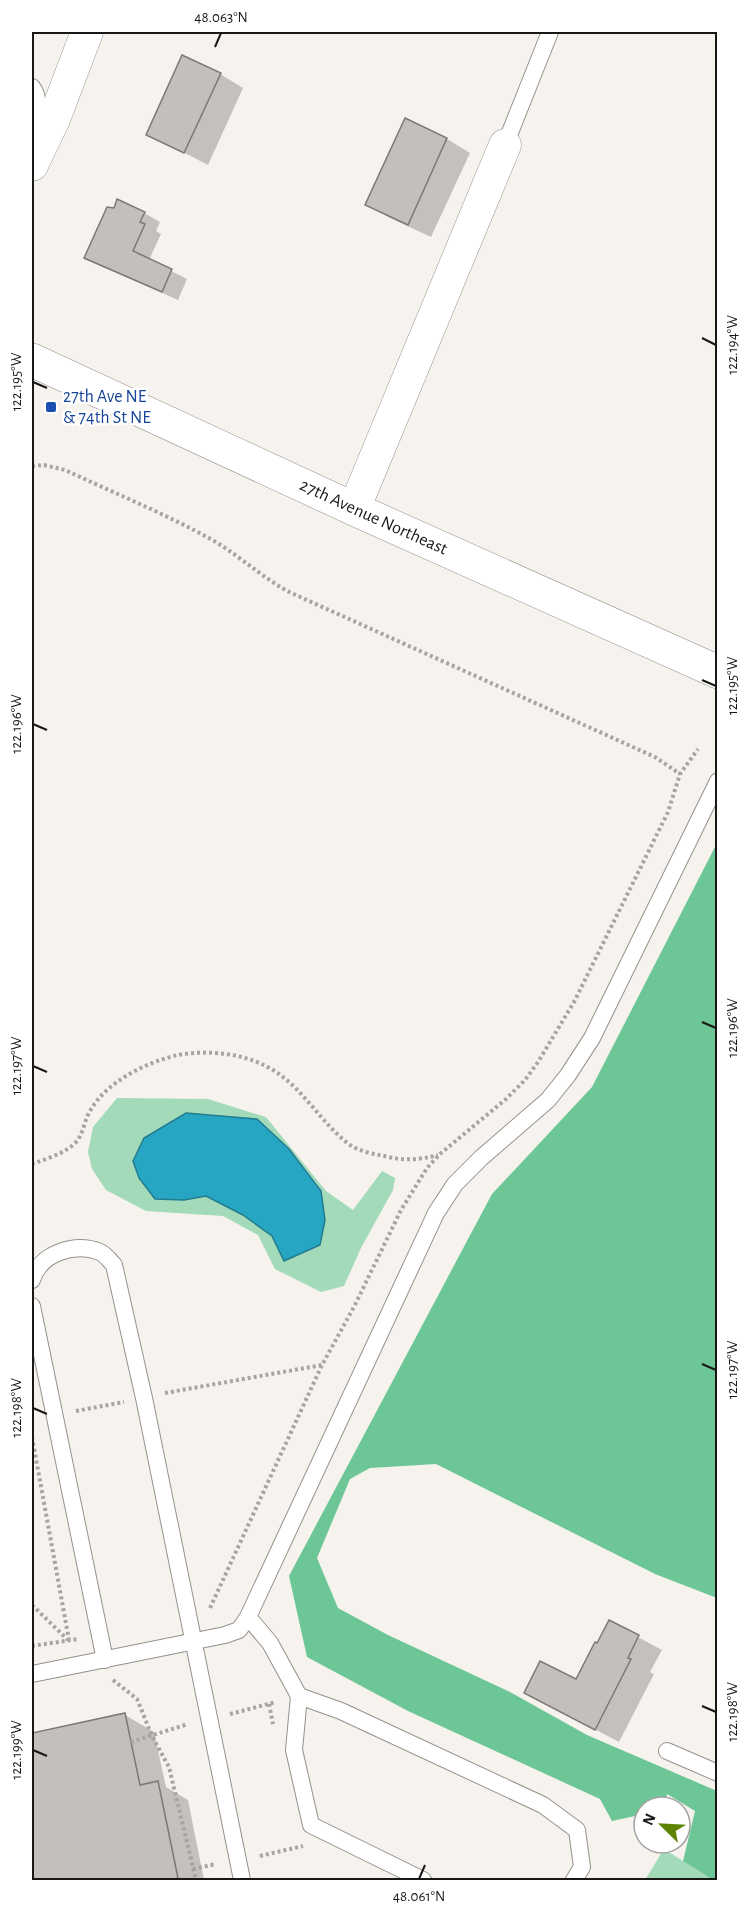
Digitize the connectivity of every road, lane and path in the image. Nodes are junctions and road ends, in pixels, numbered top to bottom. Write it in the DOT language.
graph roads {
  1 [pos="87,32"];
  2 [pos="550,32"];
  3 [pos="32,87"];
  4 [pos="32,124"];
  5 [pos="505,145"];
  6 [pos="32,165"];
  7 [pos="32,360"];
  8 [pos="32,466"];
  9 [pos="354,509"];
  10 [pos="717,672"];
  11 [pos="680,774"];
  12 [pos="717,781"];
  13 [pos="440,1154"];
  14 [pos="32,1164"];
  15 [pos="32,1280"];
  16 [pos="32,1306"];
  17 [pos="322,1365"];
  18 [pos="159,1395"];
  19 [pos="130,1401"];
  20 [pos="69,1413"];
  21 [pos="32,1437"];
  22 [pos="32,1605"];
  23 [pos="248,1617"];
  24 [pos="84,1638"];
  25 [pos="69,1640"];
  26 [pos="193,1641"];
  27 [pos="32,1646"];
  28 [pos="105,1660"];
  29 [pos="32,1674"];
  30 [pos="109,1676"];
  31 [pos="299,1696"];
  32 [pos="276,1702"];
  33 [pos="230,1714"];
  34 [pos="193,1723"];
  35 [pos="152,1736"];
  36 [pos="131,1742"];
  37 [pos="667,1750"];
  38 [pos="717,1773"];
  39 [pos="307,1845"];
  40 [pos="260,1856"];
  41 [pos="221,1864"];
  42 [pos="193,1869"];
  43 [pos="196,1881"];
  44 [pos="242,1881"];
  45 [pos="423,1881"];
  46 [pos="574,1881"];
  1 -- 6 [label="street"];
  2 -- 5 [label="lane"];
  3 -- 4 [label="lane"];
  5 -- 9 [label="street"];
  7 -- 9 [label="street, 27th Avenue Northeast"];
  8 -- 11 [label="path"];
  9 -- 10 [label="street, 27th Avenue Northeast"];
  12 -- 23 [label="lane"];
  13 -- 14 [label="path"];
  15 -- 26 [label="lane"];
  16 -- 28 [label="lane"];
  17 -- 18 [label="path"];
  19 -- 20 [label="path"];
  21 -- 25 [label="path"];
  22 -- 25 [label="path"];
  23 -- 26 [label="lane"];
  23 -- 31 [label="lane"];
  24 -- 25 [label="path"];
  25 -- 27 [label="path"];
  26 -- 28 [label="lane"];
  26 -- 44 [label="lane"];
  28 -- 29 [label="lane"];
  30 -- 35 [label="path"];
  31 -- 45 [label="lane"];
  31 -- 46 [label="lane"];
  32 -- 33 [label="path"];
  34 -- 35 [label="path"];
  35 -- 36 [label="path"];
  35 -- 42 [label="path"];
  37 -- 38 [label="lane"];
  39 -- 40 [label="path"];
  41 -- 42 [label="path"];
  42 -- 43 [label="path"];
}
